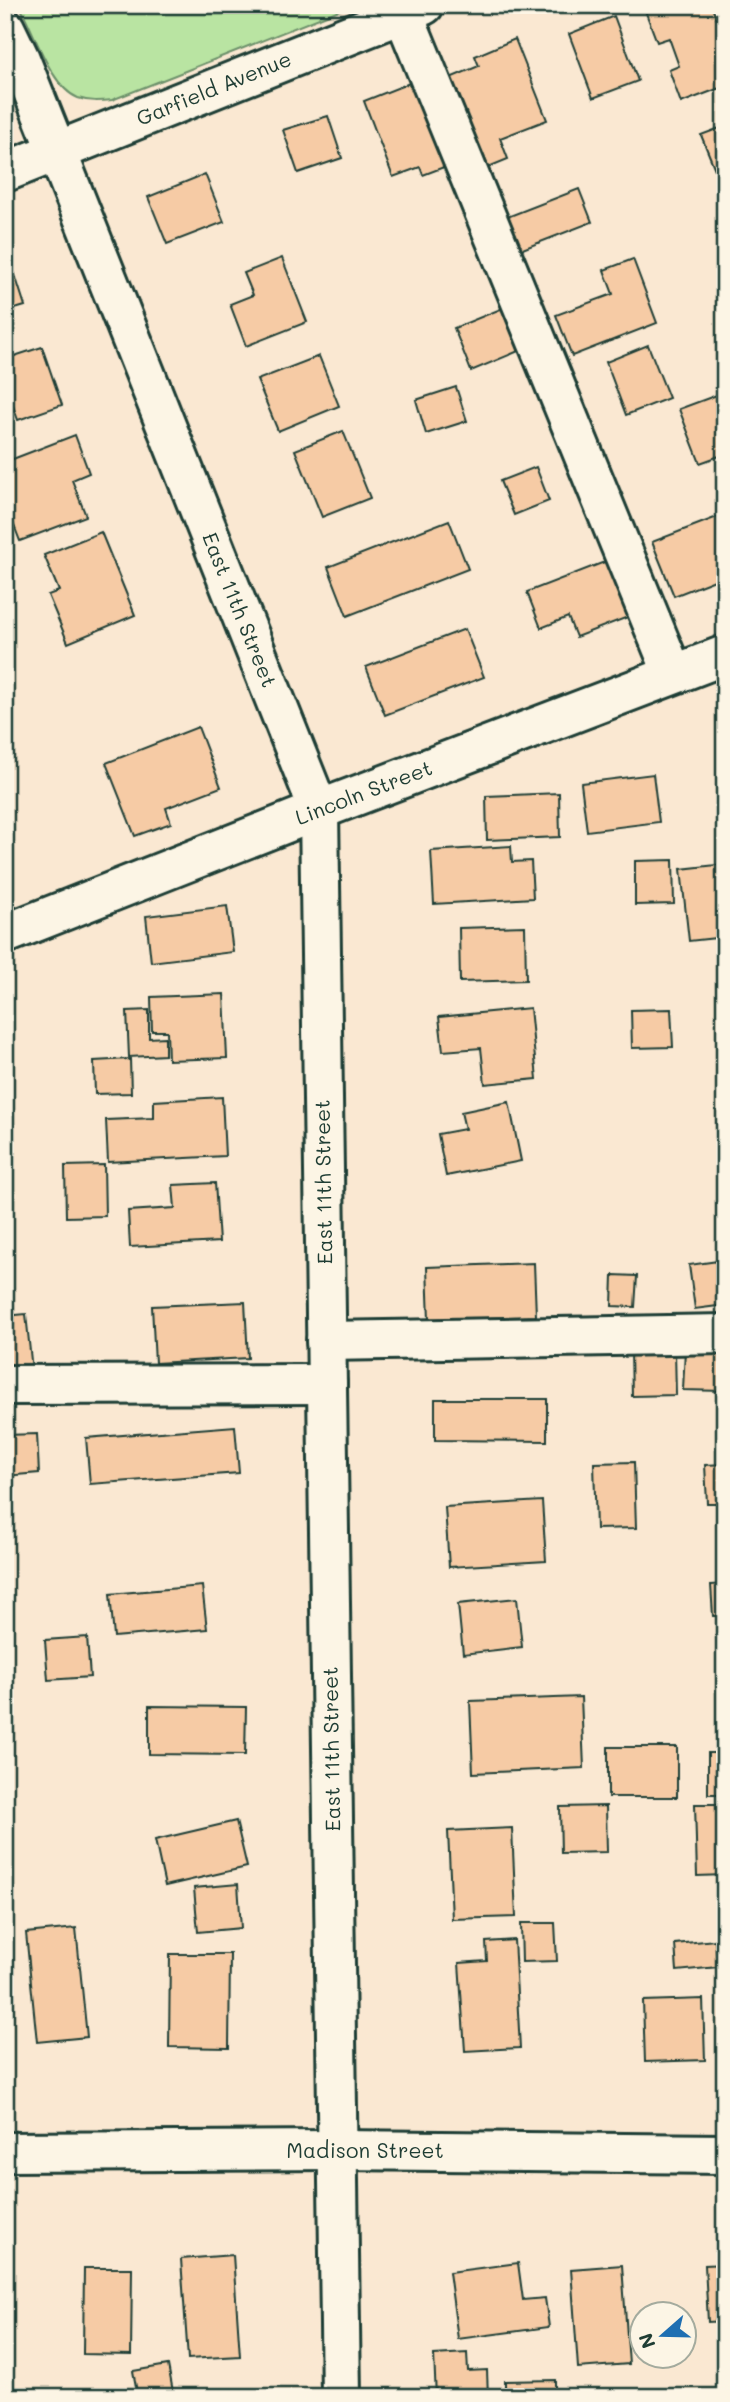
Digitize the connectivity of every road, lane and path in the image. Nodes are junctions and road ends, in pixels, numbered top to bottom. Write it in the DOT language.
graph roads {
  1 [pos="413,9"];
  2 [pos="5,28"];
  3 [pos="56,152"];
  4 [pos="5,172"];
  5 [pos="725,655"];
  6 [pos="673,674"];
  7 [pos="319,810"];
  8 [pos="5,934"];
  9 [pos="725,1334"];
  10 [pos="326,1341"];
  11 [pos="327,1384"];
  12 [pos="5,1385"];
  13 [pos="337,2150"];
  14 [pos="5,2152"];
  15 [pos="725,2154"];
  16 [pos="341,2397"];
  1 -- 3 [label="street, Garfield Avenue"];
  1 -- 6 [label="street"];
  2 -- 3 [label="street, East 11th Street"];
  3 -- 4 [label="street, Garfield Avenue"];
  3 -- 7 [label="street, East 11th Street"];
  5 -- 6 [label="street, Lincoln Street"];
  6 -- 7 [label="street, Lincoln Street"];
  7 -- 8 [label="street, Lincoln Street"];
  7 -- 10 [label="street, East 11th Street"];
  9 -- 10 [label="street"];
  10 -- 11 [label="street, East 11th Street"];
  11 -- 12 [label="street"];
  11 -- 13 [label="street, East 11th Street"];
  13 -- 14 [label="street, Madison Street"];
  13 -- 15 [label="street, Madison Street"];
  13 -- 16 [label="street, East 11th Street"];
}
